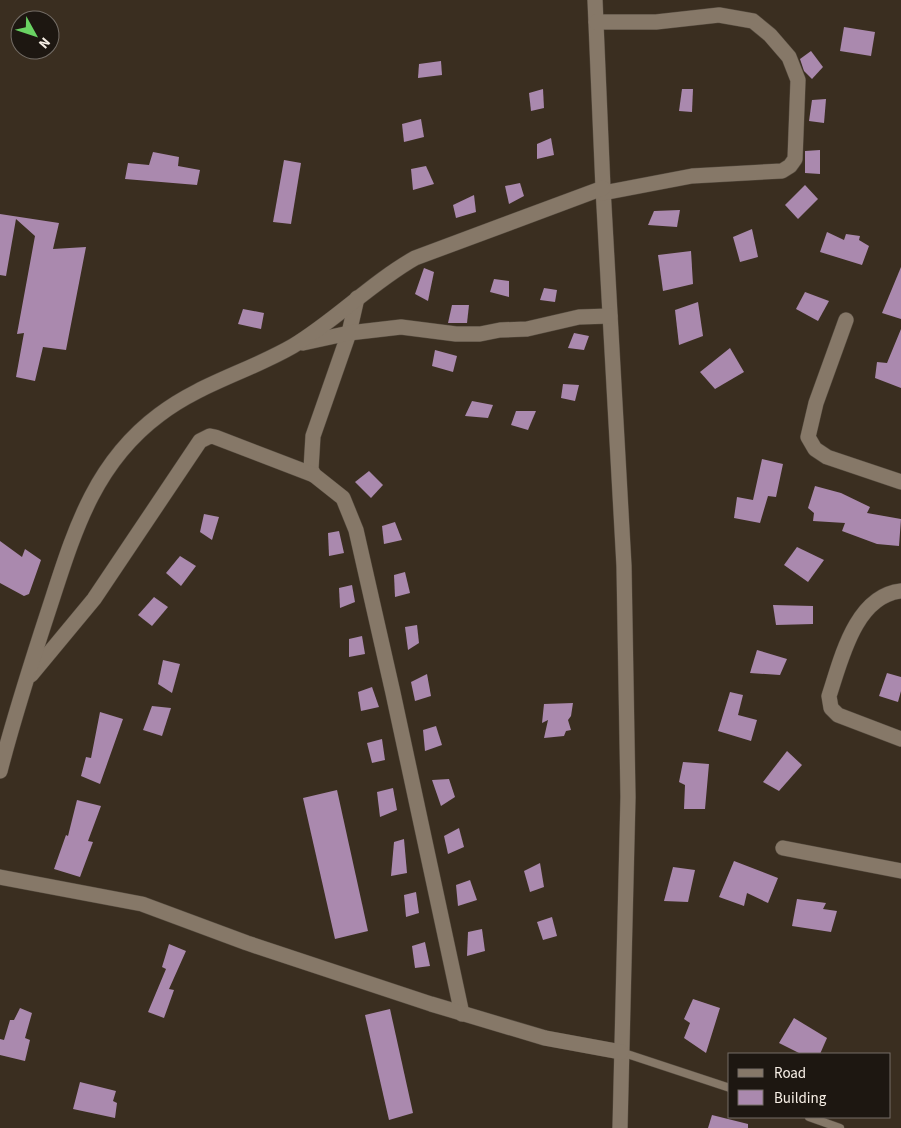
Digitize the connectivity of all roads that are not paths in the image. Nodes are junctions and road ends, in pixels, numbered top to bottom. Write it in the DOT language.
graph roads {
  1 [pos="595,0"];
  2 [pos="596,22"];
  3 [pos="603,190"];
  4 [pos="357,298"];
  5 [pos="610,316"];
  6 [pos="846,320"];
  7 [pos="349,333"];
  8 [pos="294,345"];
  9 [pos="314,475"];
  10 [pos="901,482"];
  11 [pos="901,591"];
  12 [pos="25,682"];
  13 [pos="901,739"];
  14 [pos="0,771"];
  15 [pos="784,848"];
  16 [pos="901,871"];
  17 [pos="0,877"];
  18 [pos="462,1014"];
  19 [pos="621,1052"];
  20 [pos="728,1087"];
  21 [pos="812,1118"];
  22 [pos="620,1128"];
  23 [pos="840,1128"];
  1 -- 2 [label="street"];
  2 -- 3 [label="street"];
  2 -- 3 [label="street"];
  3 -- 4 [label="street"];
  3 -- 5 [label="street"];
  4 -- 7 [label="street"];
  4 -- 8 [label="street"];
  5 -- 7 [label="street"];
  5 -- 19 [label="street"];
  6 -- 10 [label="street"];
  7 -- 8 [label="street"];
  7 -- 9 [label="street"];
  8 -- 12 [label="street"];
  9 -- 12 [label="street"];
  9 -- 18 [label="street"];
  11 -- 13 [label="street"];
  12 -- 14 [label="street"];
  15 -- 16 [label="street"];
  17 -- 18 [label="street"];
  18 -- 19 [label="street"];
  19 -- 20 [label="lane"];
  19 -- 22 [label="street"];
  21 -- 23 [label="lane"];
}
